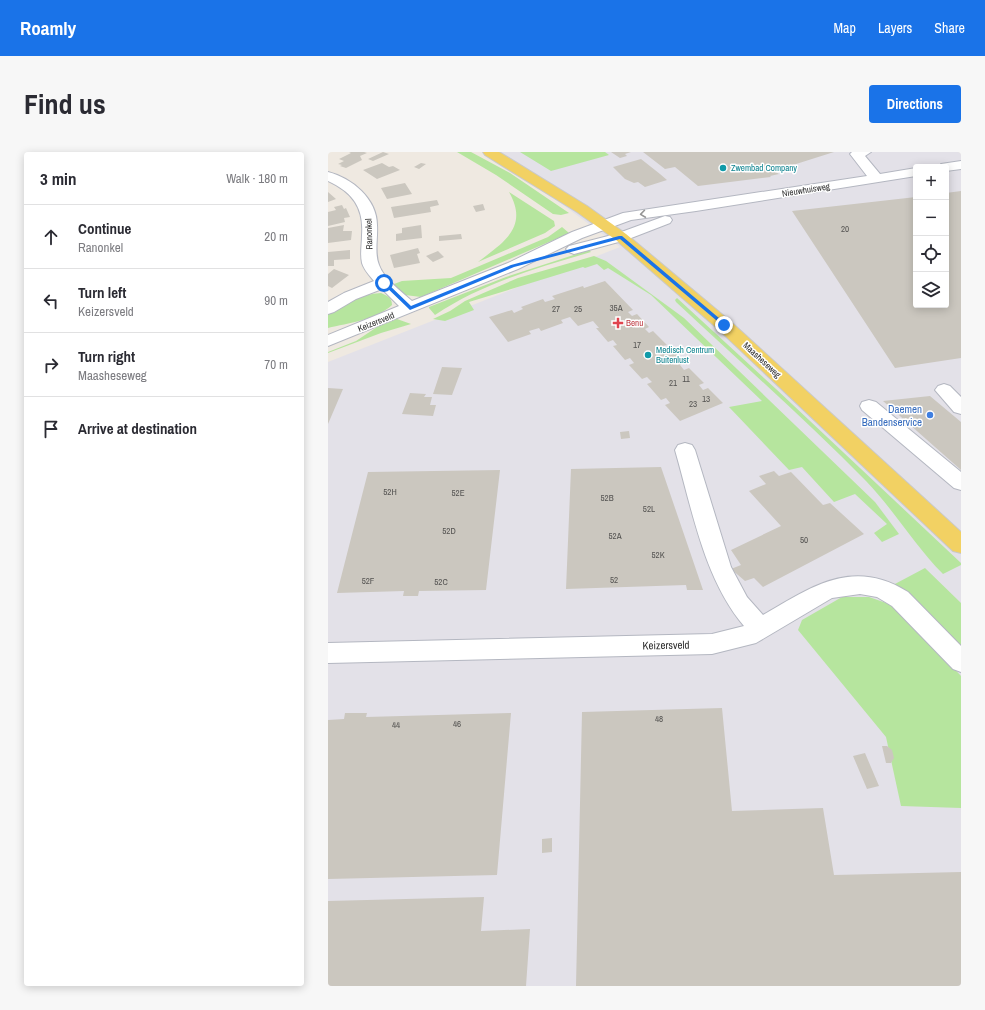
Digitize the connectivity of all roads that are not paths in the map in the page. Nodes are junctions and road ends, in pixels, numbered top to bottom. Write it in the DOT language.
graph roads {
  1 [pos="490,152"];
  2 [pos="864,152"];
  3 [pos="961,165"];
  4 [pos="949,167"];
  5 [pos="913,172"];
  6 [pos="328,176"];
  7 [pos="876,178"];
  8 [pos="696,207"];
  9 [pos="604,225"];
  10 [pos="621,237"];
  11 [pos="513,266"];
  12 [pos="384,283"];
  13 [pos="410,308"];
  14 [pos="328,309"];
  15 [pos="328,341"];
  16 [pos="944,390"];
  17 [pos="869,406"];
  18 [pos="961,408"];
  19 [pos="686,450"];
  20 [pos="961,483"];
  21 [pos="961,546"];
  22 [pos="760,628"];
  23 [pos="328,653"];
  24 [pos="961,662"];
  1 -- 9 [label="main road, Maasheseweg"];
  2 -- 7 [label="street"];
  3 -- 4 [label="street"];
  5 -- 7 [label="street, Nieuwhuisweg"];
  6 -- 12 [label="street, Ranonkel"];
  7 -- 8 [label="street, Nieuwhuisweg"];
  8 -- 9 [label="street, Nieuwhuisweg, one-way"];
  8 -- 10 [label="street, Nieuwhuisweg"];
  9 -- 10 [label="main road, Maasheseweg"];
  9 -- 11 [label="street, Keizersveld"];
  10 -- 11 [label="street, Keizersveld"];
  10 -- 21 [label="main road, Maasheseweg"];
  11 -- 13 [label="street, Keizersveld"];
  12 -- 13 [label="street, Ranonkel"];
  12 -- 14 [label="street"];
  13 -- 15 [label="street, Keizersveld"];
  16 -- 18 [label="street"];
  17 -- 20 [label="street"];
  19 -- 22 [label="street"];
  22 -- 23 [label="street, Keizersveld"];
  22 -- 24 [label="street, Keizersveld"];
}
